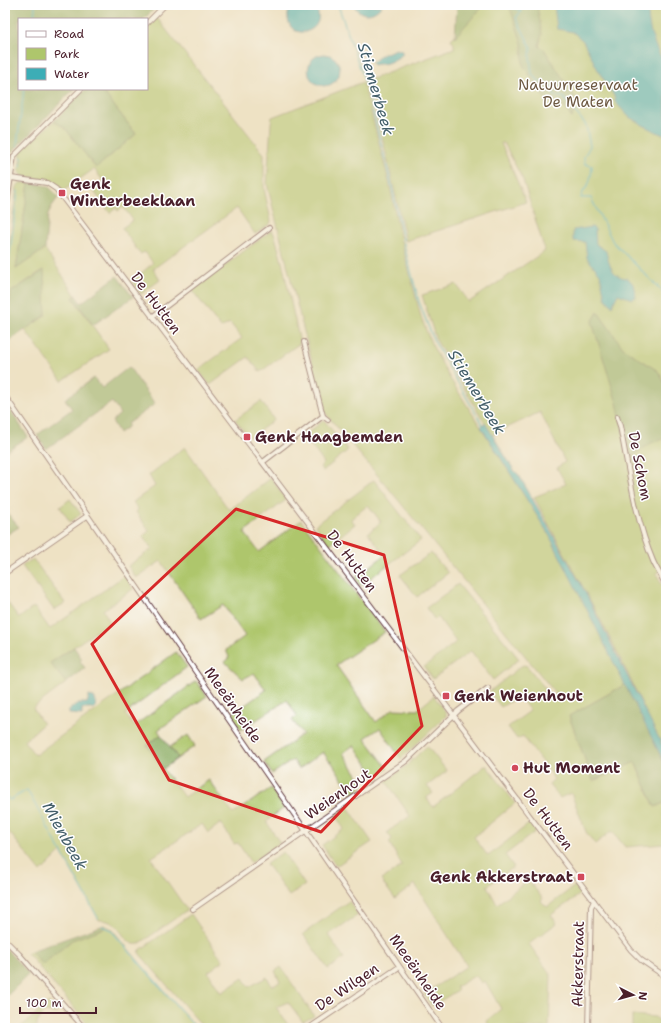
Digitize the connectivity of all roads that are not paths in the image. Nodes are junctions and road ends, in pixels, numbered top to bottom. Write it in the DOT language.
graph roads {
  1 [pos="166,5"];
  2 [pos="148,22"];
  3 [pos="80,90"];
  4 [pos="11,178"];
  5 [pos="5,210"];
  6 [pos="5,217"];
  7 [pos="268,228"];
  8 [pos="152,317"];
  9 [pos="304,342"];
  10 [pos="5,396"];
  11 [pos="324,416"];
  12 [pos="617,417"];
  13 [pos="328,420"];
  14 [pos="263,462"];
  15 [pos="87,516"];
  16 [pos="5,573"];
  17 [pos="666,586"];
  18 [pos="488,688"];
  19 [pos="454,714"];
  20 [pos="306,831"];
  21 [pos="594,901"];
  22 [pos="193,909"];
  23 [pos="5,940"];
  24 [pos="399,967"];
  25 [pos="666,977"];
  26 [pos="84,1028"];
  27 [pos="309,1028"];
  28 [pos="442,1028"];
  29 [pos="588,1028"];
  1 -- 2 [label="street"];
  3 -- 4 [label="street"];
  4 -- 5 [label="street"];
  4 -- 8 [label="street, De Hutten"];
  5 -- 6 [label="street"];
  7 -- 8 [label="street"];
  8 -- 14 [label="street, De Hutten"];
  9 -- 11 [label="street"];
  10 -- 15 [label="street, Meeënheide"];
  11 -- 13 [label="street"];
  11 -- 14 [label="street"];
  12 -- 17 [label="street, De Schom"];
  14 -- 19 [label="street, De Hutten"];
  15 -- 16 [label="street"];
  15 -- 20 [label="street, Meeënheide"];
  18 -- 19 [label="street, Weienhout"];
  19 -- 20 [label="street, Weienhout"];
  19 -- 21 [label="street, De Hutten"];
  20 -- 22 [label="street, Weienhout"];
  20 -- 24 [label="street, Meeënheide"];
  21 -- 25 [label="street, De Hutten"];
  21 -- 29 [label="street, Akkerstraat"];
  23 -- 26 [label="street"];
  24 -- 27 [label="street, De Wilgen"];
  24 -- 28 [label="street, Meeënheide"];
}
